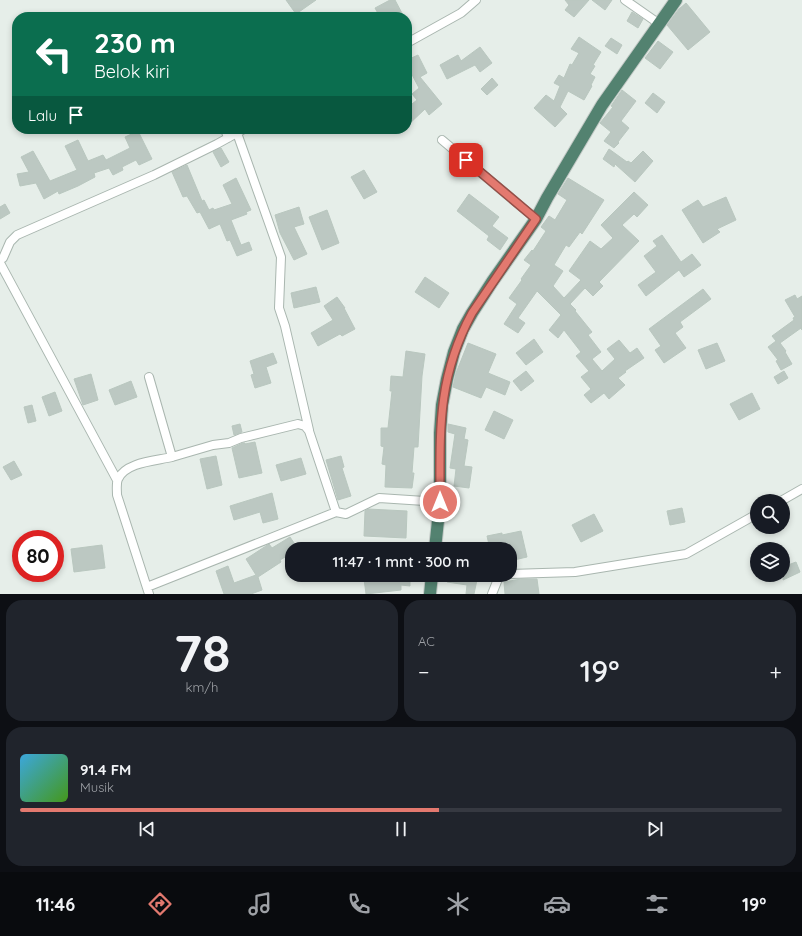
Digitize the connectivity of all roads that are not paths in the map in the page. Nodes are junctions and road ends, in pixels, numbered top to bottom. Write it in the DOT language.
graph roads {
  1 [pos="476,0"];
  2 [pos="625,0"];
  3 [pos="676,0"];
  4 [pos="658,23"];
  5 [pos="412,40"];
  6 [pos="227,134"];
  7 [pos="235,134"];
  8 [pos="241,134"];
  9 [pos="228,138"];
  10 [pos="442,140"];
  11 [pos="536,219"];
  12 [pos="0,262"];
  13 [pos="149,377"];
  14 [pos="309,431"];
  15 [pos="172,457"];
  16 [pos="117,480"];
  17 [pos="802,488"];
  18 [pos="790,495"];
  19 [pos="440,502"];
  20 [pos="336,512"];
  21 [pos="750,518"];
  22 [pos="436,542"];
  23 [pos="517,574"];
  24 [pos="431,582"];
  25 [pos="497,582"];
  26 [pos="148,590"];
  27 [pos="430,594"];
  28 [pos="492,594"];
  1 -- 5 [label="street"];
  2 -- 4 [label="street"];
  3 -- 4 [label="highway"];
  4 -- 11 [label="highway"];
  6 -- 9 [label="street"];
  7 -- 9 [label="street"];
  8 -- 14 [label="street"];
  9 -- 12 [label="street"];
  10 -- 11 [label="street"];
  11 -- 19 [label="highway"];
  12 -- 16 [label="street"];
  13 -- 15 [label="street"];
  14 -- 15 [label="street"];
  14 -- 20 [label="street"];
  15 -- 16 [label="street"];
  16 -- 26 [label="street"];
  17 -- 18 [label="street"];
  19 -- 20 [label="street"];
  19 -- 22 [label="highway"];
  20 -- 26 [label="street"];
  21 -- 23 [label="street"];
  24 -- 27 [label="highway"];
  25 -- 28 [label="street"];
}
